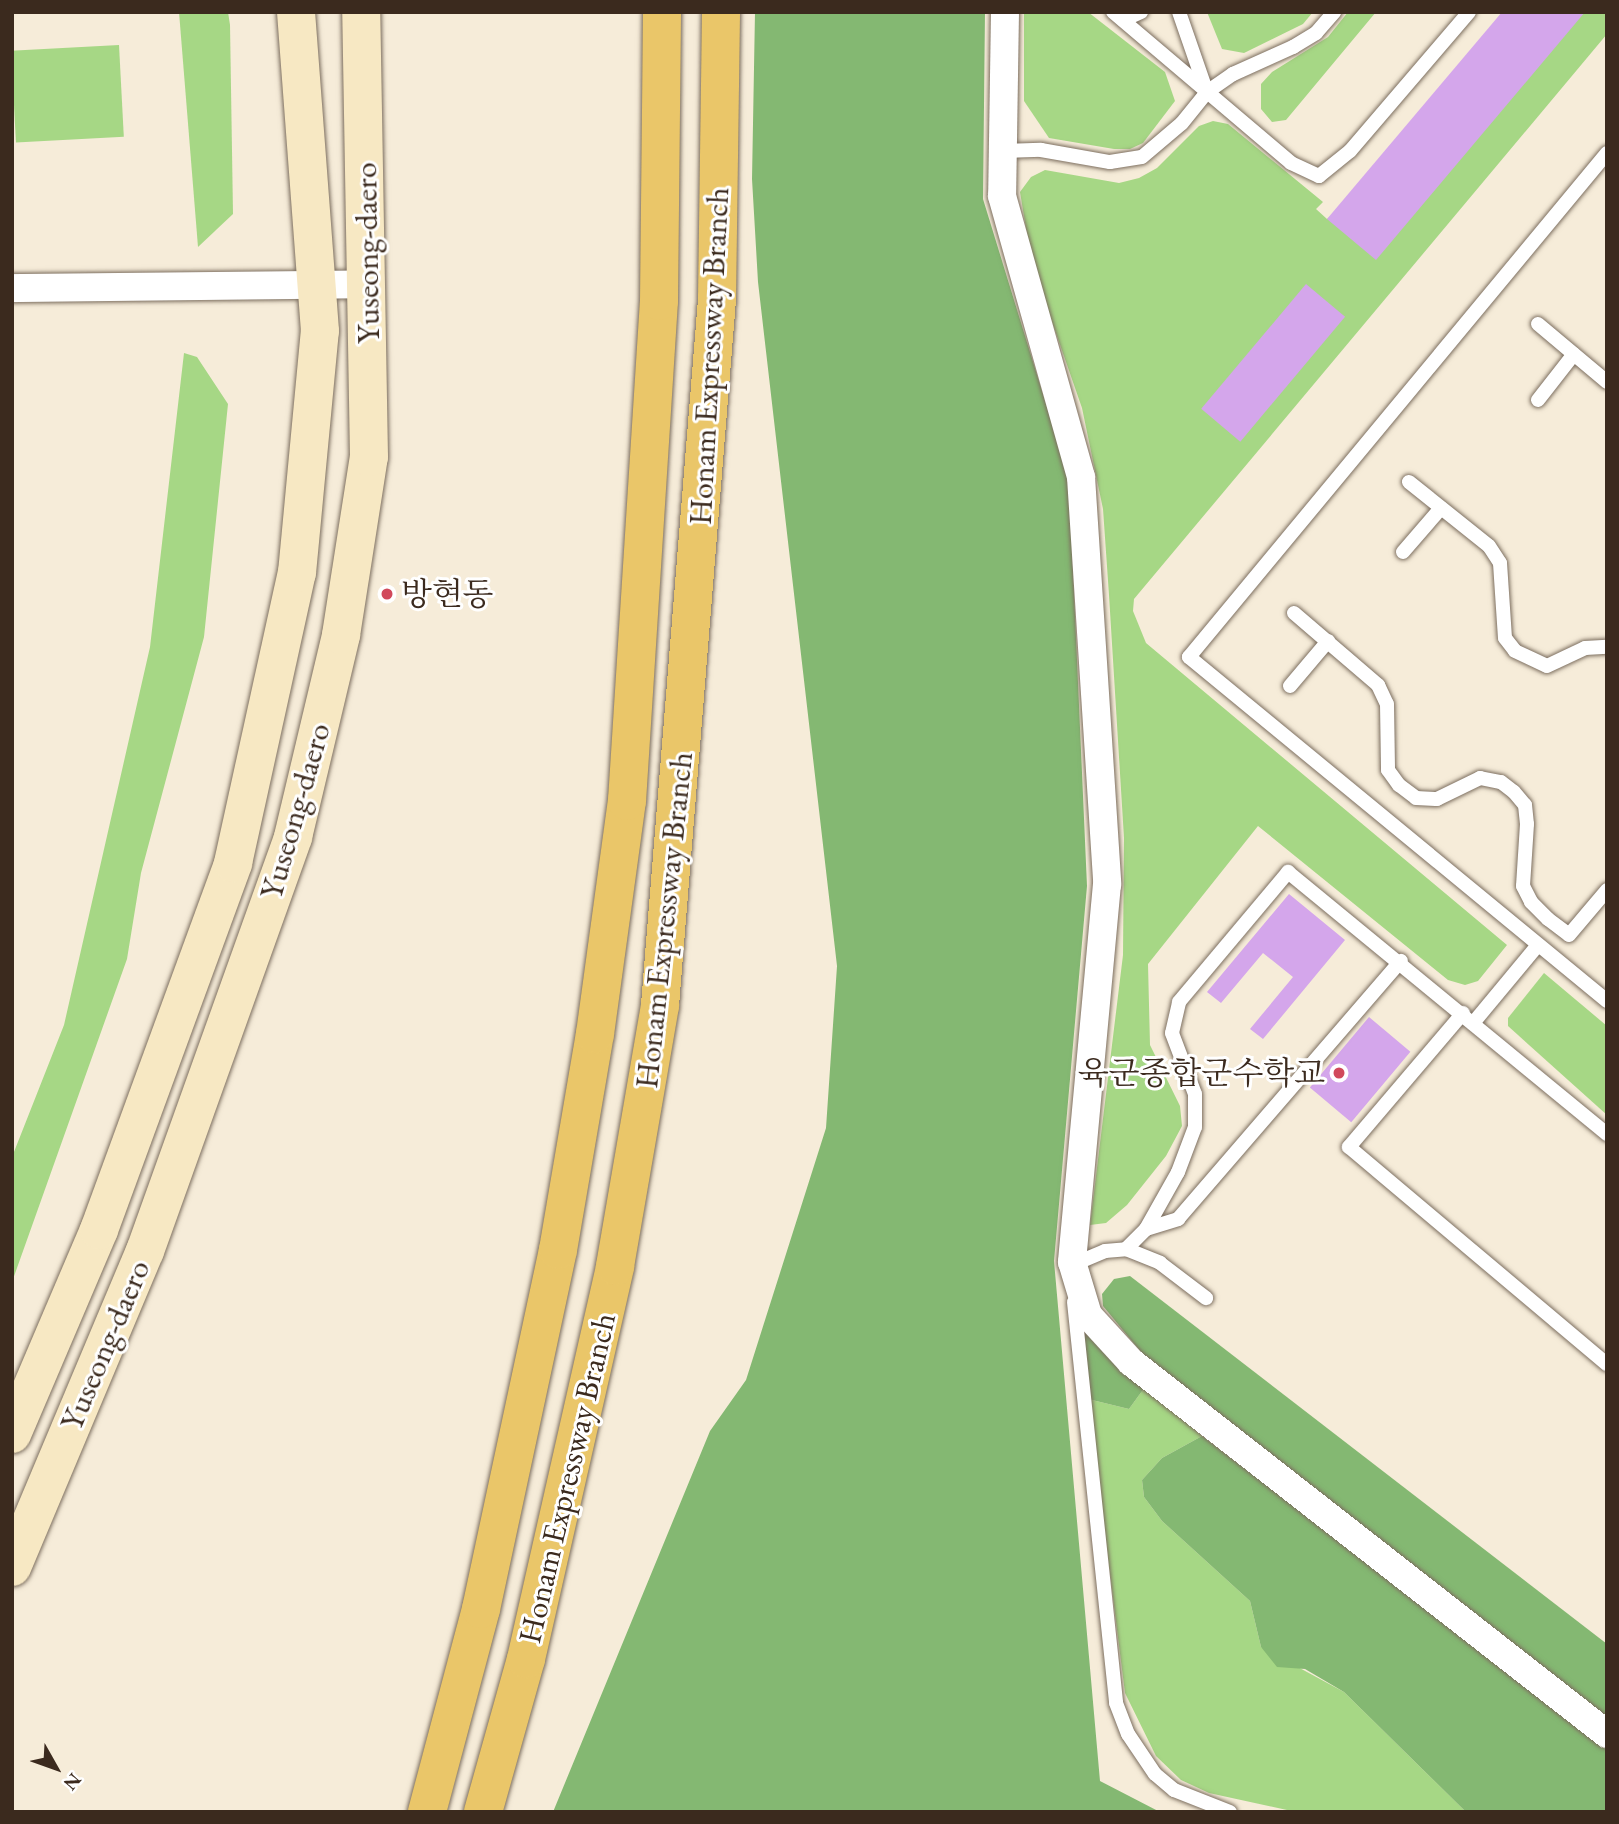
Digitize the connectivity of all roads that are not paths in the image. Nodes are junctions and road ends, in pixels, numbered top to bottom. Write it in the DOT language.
graph roads {
  1 [pos="296,12"];
  2 [pos="361,12"];
  3 [pos="662,12"];
  4 [pos="721,12"];
  5 [pos="1004,12"];
  6 [pos="1141,12"];
  7 [pos="1179,12"];
  8 [pos="1334,12"];
  9 [pos="1469,12"];
  10 [pos="1118,16"];
  11 [pos="1207,92"];
  12 [pos="1003,151"];
  13 [pos="1607,153"];
  14 [pos="315,284"];
  15 [pos="368,284"];
  16 [pos="12,288"];
  17 [pos="1538,324"];
  18 [pos="1574,354"];
  19 [pos="1607,382"];
  20 [pos="1538,400"];
  21 [pos="1409,482"];
  22 [pos="1441,508"];
  23 [pos="1403,552"];
  24 [pos="1294,613"];
  25 [pos="1328,641"];
  26 [pos="1607,647"];
  27 [pos="1290,686"];
  28 [pos="1607,890"];
  29 [pos="1537,946"];
  30 [pos="1401,961"];
  31 [pos="1607,1001"];
  32 [pos="1468,1017"];
  33 [pos="1607,1134"];
  34 [pos="1146,1229"];
  35 [pos="1126,1250"];
  36 [pos="1072,1262"];
  37 [pos="1206,1297"];
  38 [pos="1607,1364"];
  39 [pos="12,1434"];
  40 [pos="12,1567"];
  41 [pos="1607,1734"];
  42 [pos="427,1812"];
  43 [pos="484,1812"];
  44 [pos="1230,1812"];
  1 -- 14 [label="main road, Yuseong-daero"];
  2 -- 15 [label="main road, Yuseong-daero"];
  3 -- 42 [label="highway, Honam Expressway Branch"];
  4 -- 43 [label="highway, Honam Expressway Branch"];
  5 -- 12 [label="street"];
  6 -- 10 [label="lane"];
  7 -- 11 [label="lane"];
  8 -- 11 [label="lane"];
  9 -- 11 [label="lane"];
  10 -- 11 [label="lane"];
  11 -- 12 [label="lane"];
  12 -- 36 [label="street"];
  13 -- 29 [label="lane"];
  14 -- 15 [label="street"];
  14 -- 16 [label="street"];
  14 -- 39 [label="main road, Yuseong-daero"];
  15 -- 40 [label="main road, Yuseong-daero"];
  17 -- 18 [label="lane"];
  18 -- 19 [label="lane"];
  18 -- 20 [label="lane"];
  21 -- 22 [label="lane"];
  22 -- 23 [label="lane"];
  22 -- 26 [label="lane"];
  24 -- 25 [label="lane"];
  25 -- 27 [label="lane"];
  25 -- 28 [label="lane"];
  29 -- 31 [label="lane"];
  29 -- 32 [label="lane"];
  30 -- 32 [label="lane"];
  30 -- 34 [label="lane"];
  30 -- 34 [label="lane"];
  32 -- 33 [label="lane"];
  32 -- 38 [label="lane"];
  34 -- 35 [label="lane"];
  35 -- 36 [label="lane"];
  35 -- 37 [label="lane"];
  36 -- 41 [label="street"];
  36 -- 44 [label="lane"];
}
